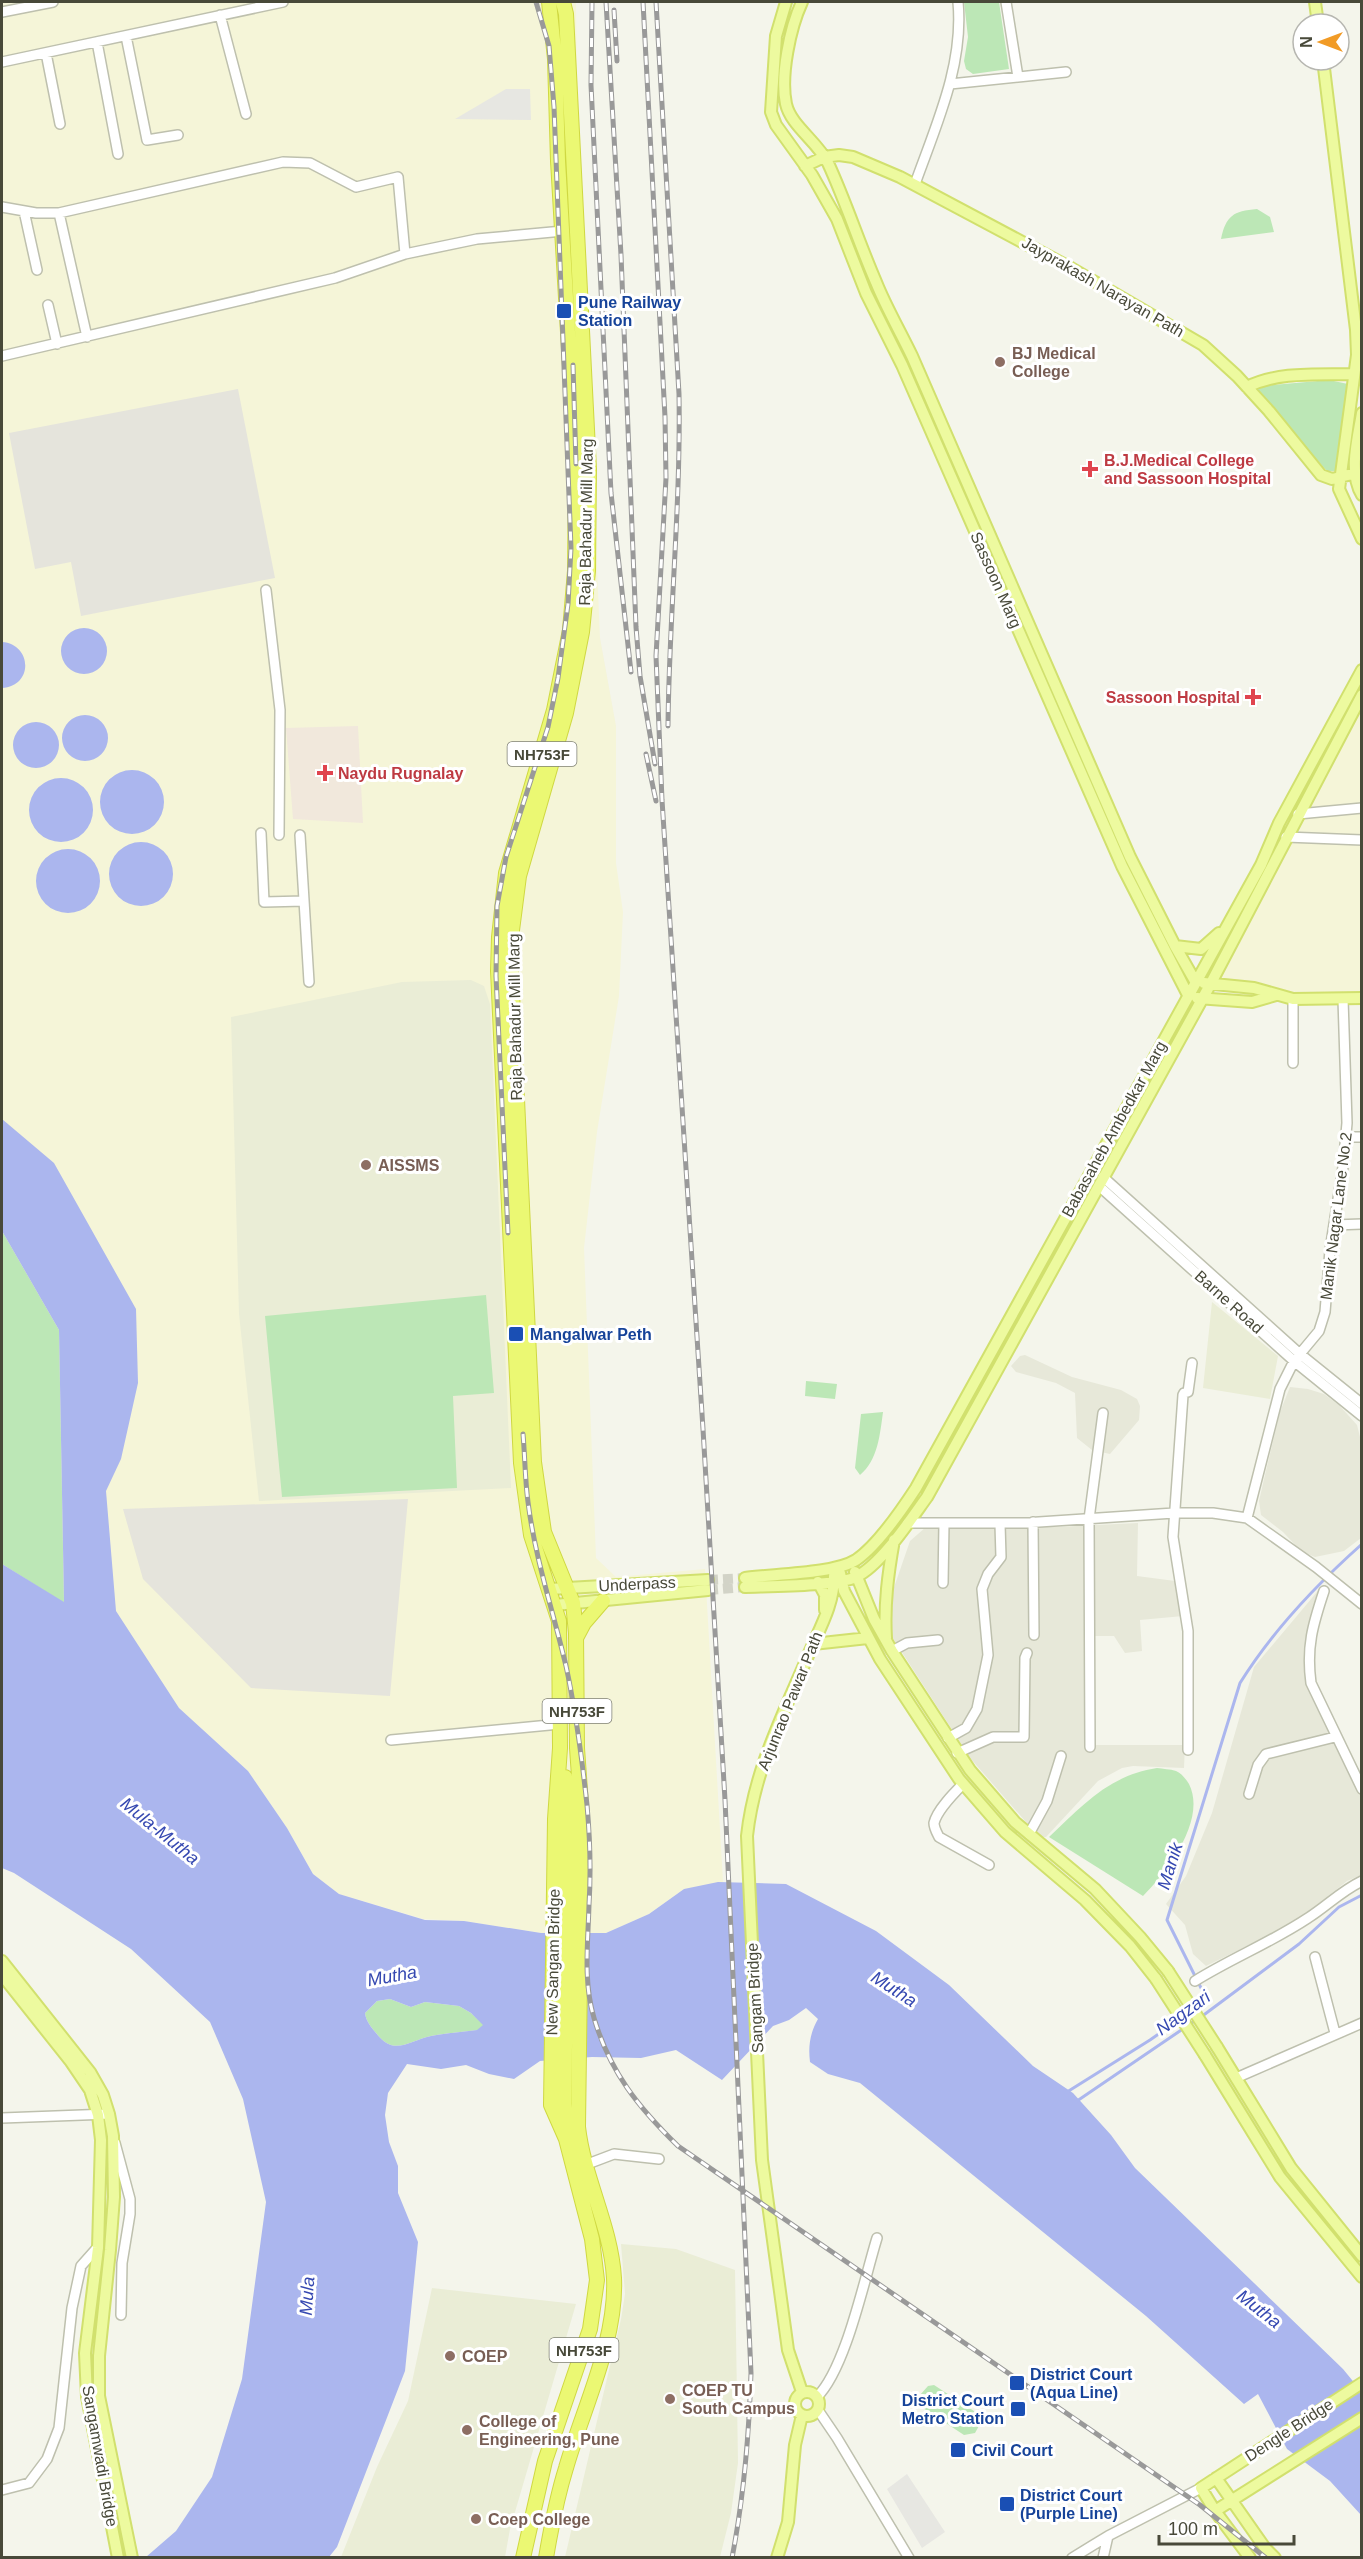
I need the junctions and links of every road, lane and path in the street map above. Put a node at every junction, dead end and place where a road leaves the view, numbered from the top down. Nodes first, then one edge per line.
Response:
1 (53, 2) edge
2 (283, 2) edge
3 (549, 2) edge
4 (563, 2) edge
5 (786, 2) edge
6 (802, 2) edge
7 (958, 2) edge
8 (1006, 2) edge
9 (2, 12) edge
10 (220, 15) junction
11 (126, 36) junction
12 (98, 42) junction
13 (46, 52) junction
14 (2, 62) edge
15 (1066, 72) dead end
16 (1325, 72) edge
17 (1018, 77) junction
18 (950, 84) junction
19 (246, 114) dead end
20 (60, 124) dead end
21 (178, 135) dead end
22 (118, 154) dead end
23 (824, 157) junction
24 (804, 166) junction
25 (915, 184) junction
26 (2, 207) edge
27 (24, 211) junction
28 (59, 213) junction
29 (563, 231) junction
30 (405, 254) junction
31 (37, 270) dead end
32 (1357, 295) edge
33 (48, 305) dead end
34 (87, 337) junction
35 (57, 344) junction
36 (2, 356) edge
37 (1354, 374) junction
38 (1247, 387) junction
39 (1362, 413) edge
40 (1356, 473) junction
41 (1339, 478) junction
42 (1362, 495) edge
43 (1362, 539) edge
44 (266, 590) dead end
45 (1362, 670) edge
46 (1362, 695) edge
47 (1362, 808) edge
48 (1298, 814) junction
49 (261, 833) dead end
50 (279, 835) dead end
51 (300, 835) dead end
52 (1286, 837) junction
53 (1362, 840) edge
54 (304, 901) junction
55 (1227, 926) junction
56 (1175, 946) junction
57 (1195, 981) junction
58 (309, 982) dead end
59 (1210, 985) junction
60 (1188, 994) junction
61 (1276, 995) junction
62 (1362, 998) edge
63 (1201, 999) junction
64 (1293, 999) junction
65 (1343, 999) junction
66 (1293, 1063) dead end
67 (1346, 1137) junction
68 (1362, 1137) edge
69 (1101, 1181) junction
70 (515, 1215) junction
71 (1362, 1224) edge
72 (1334, 1225) junction
73 (1297, 1358) junction
74 (1192, 1363) dead end
75 (1362, 1404) edge
76 (1103, 1413) dead end
77 (1362, 1416) edge
78 (1174, 1513) junction
79 (1247, 1518) junction
80 (1089, 1519) junction
81 (1033, 1522) junction
82 (908, 1523) junction
83 (944, 1524) junction
84 (1000, 1524) junction
85 (894, 1540) junction
86 (855, 1561) junction
87 (832, 1568) junction
88 (856, 1577) junction
89 (818, 1582) junction
90 (944, 1583) dead end
91 (839, 1584) junction
92 (567, 1588) junction
93 (550, 1589) junction
94 (1324, 1591) dead end
95 (1360, 1600) edge
96 (603, 1601) junction
97 (573, 1603) junction
98 (555, 1605) junction
99 (823, 1621) junction
100 (1034, 1635) dead end
101 (868, 1638) junction
102 (576, 1639) junction
103 (938, 1640) dead end
104 (813, 1644) junction
105 (889, 1646) junction
106 (1027, 1653) dead end
107 (560, 1724) junction
108 (1335, 1737) junction
109 (948, 1738) junction
110 (391, 1740) dead end
111 (1090, 1747) dead end
112 (1188, 1750) dead end
113 (957, 1753) junction
114 (1061, 1756) dead end
115 (963, 1784) junction
116 (573, 1789) junction
117 (1362, 1789) edge
118 (1249, 1794) dead end
119 (569, 1819) junction
120 (1029, 1834) junction
121 (747, 1836) joint
122 (989, 1865) dead end
123 (1362, 1881) edge
124 (1119, 1914) junction
125 (1110, 1925) junction
126 (1315, 1957) dead end
127 (2, 1961) edge
128 (2, 1975) edge
129 (1199, 1979) dead end
130 (1362, 2023) edge
131 (1335, 2033) junction
132 (1227, 2064) junction
133 (1214, 2070) junction
134 (1236, 2078) junction
135 (564, 2104) junction
136 (110, 2114) junction
137 (98, 2115) junction
138 (2, 2118) edge
139 (113, 2136) junction
140 (659, 2159) dead end
141 (585, 2165) junction
142 (877, 2238) dead end
143 (98, 2248) junction
144 (1362, 2256) edge
145 (1362, 2277) edge
146 (121, 2315) dead end
147 (1362, 2383) edge
148 (801, 2392) junction
149 (817, 2397) junction
150 (818, 2410) junction
151 (802, 2415) junction
152 (1362, 2418) edge
153 (1216, 2478) junction
154 (1201, 2488) junction
155 (2, 2490) edge
156 (1231, 2501) junction
157 (1215, 2511) junction
158 (1108, 2536) junction
159 (118, 2558) edge
160 (132, 2558) edge
161 (523, 2558) edge
162 (546, 2558) edge
163 (777, 2558) edge
164 (909, 2558) edge
165 (1072, 2558) edge
166 (1103, 2558) edge
167 (1250, 2558) edge
168 (1275, 2558) edge

1 - 9 street
2 - 10 street
3 - 29 highway, Raja Bahadur Mill Marg / NH753F
4 - 70 highway, Raja Bahadur Mill Marg / NH753F
5 - 24 main road, Sassoon Marg
6 - 23 main road, Sassoon Marg
7 - 18 street
8 - 17 street
10 - 11 street
10 - 19 street
11 - 12 street
11 - 21 street
12 - 13 street
12 - 22 street
13 - 14 street
13 - 20 street
15 - 17 street
16 - 32 main road
17 - 18 street
18 - 25 street
23 - 24 main road
23 - 25 main road, Jayprakash Narayan Path
23 - 56 main road, Sassoon Marg
24 - 60 main road, Sassoon Marg
25 - 38 main road, Jayprakash Narayan Path
26 - 27 street
27 - 28 street
27 - 31 street
28 - 30 street
28 - 34 street
29 - 30 street
29 - 70 highway, Raja Bahadur Mill Marg / NH753F
30 - 34 street
32 - 37 main road
33 - 35 street
34 - 35 street
35 - 36 street
37 - 38 main road
37 - 41 main road
38 - 41 main road, Jayprakash Narayan Path
39 - 40 main road
40 - 41 main road
40 - 42 main road
41 - 43 main road
44 - 50 street
45 - 55 main road, Babasaheb Ambedkar Marg
46 - 48 main road, Babasaheb Ambedkar Marg
47 - 48 street
48 - 52 main road, Babasaheb Ambedkar Marg
49 - 54 street
51 - 54 street
52 - 53 street
52 - 59 main road, Babasaheb Ambedkar Marg
54 - 58 street
55 - 56 main road
55 - 57 main road, Babasaheb Ambedkar Marg
56 - 57 main road, Sassoon Marg
57 - 59 main road
57 - 60 main road, Babasaheb Ambedkar Marg
59 - 61 main road
59 - 63 main road, Babasaheb Ambedkar Marg
60 - 63 main road
60 - 86 main road, Babasaheb Ambedkar Marg
61 - 63 main road
61 - 64 main road
62 - 65 main road
63 - 69 main road, Babasaheb Ambedkar Marg
64 - 65 main road
64 - 66 street
65 - 67 street, Manik Nagar Lane No.2
67 - 68 street
67 - 72 street, Manik Nagar Lane No.2
69 - 73 street, Barne Road
69 - 82 main road, Babasaheb Ambedkar Marg
70 - 92 highway, Raja Bahadur Mill Marg / NH753F
70 - 93 highway, Raja Bahadur Mill Marg / NH753F
71 - 72 street
72 - 73 street, Manik Nagar Lane No.2
73 - 75 street, Barne Road
73 - 77 street, Barne Road
73 - 79 street, Manik Nagar Lane No.2
74 - 78 street
76 - 80 street
78 - 79 street
78 - 80 street
78 - 112 street
79 - 95 street
80 - 81 street
80 - 111 street
81 - 84 street
81 - 100 street
82 - 83 street
82 - 85 main road, Babasaheb Ambedkar Marg
83 - 84 street
83 - 90 street
84 - 109 street
85 - 88 main road, Babasaheb Ambedkar Marg
85 - 105 main road
86 - 87 main road, Babasaheb Ambedkar Marg
86 - 88 main road
87 - 89 main road
87 - 91 main road
88 - 91 main road
88 - 105 main road
89 - 91 main road
89 - 99 main road
91 - 99 main road, Arjunrao Pawar Path
91 - 101 main road
92 - 93 main road, Underpass
92 - 96 main road, Underpass
92 - 97 highway, Raja Bahadur Mill Marg / NH753F
93 - 98 highway, Raja Bahadur Mill Marg / NH753F
94 - 108 street
96 - 97 main road, Underpass
96 - 102 highway
97 - 98 main road, Underpass
97 - 102 highway, Raja Bahadur Mill Marg / NH753F
98 - 107 highway, Raja Bahadur Mill Marg / NH753F
99 - 104 main road, Arjunrao Pawar Path
101 - 104 main road
101 - 115 main road
102 - 116 highway, Raja Bahadur Mill Marg / NH753F
103 - 105 street
104 - 121 main road, Arjunrao Pawar Path
105 - 109 main road
106 - 113 street
107 - 110 street
107 - 116 highway, Raja Bahadur Mill Marg / NH753F
107 - 119 highway, Raja Bahadur Mill Marg / NH753F
108 - 117 street
108 - 118 street
109 - 113 main road
113 - 120 main road
114 - 120 street
115 - 122 street
115 - 125 main road
116 - 119 highway, Raja Bahadur Mill Marg / NH753F
119 - 135 highway, New Sangam Bridge / NH753F
119 - 135 highway, New Sangam Bridge / NH753F
120 - 124 main road
121 - 148 main road, Sangam Bridge
123 - 129 street
124 - 125 main road
124 - 132 main road, bridge
125 - 133 main road, bridge
126 - 131 street
127 - 136 main road, Sangamwadi Bridge
128 - 137 main road, Sangamwadi Bridge
130 - 131 street
131 - 134 street
132 - 133 main road
132 - 134 main road
133 - 145 main road
134 - 144 main road
135 - 141 highway, NH753F
135 - 161 highway, NH753F
136 - 137 street
136 - 139 main road, Sangamwadi Bridge
137 - 138 street
137 - 143 main road, Sangamwadi Bridge
139 - 146 street
139 - 160 main road, Sangamwadi Bridge
140 - 141 street
141 - 162 highway, NH753F
142 - 149 street
143 - 155 street
143 - 159 main road, Sangamwadi Bridge
147 - 153 main road, Dengle Bridge
148 - 149 main road
148 - 151 main road
149 - 150 main road
150 - 151 main road
150 - 164 street
151 - 163 main road
152 - 156 main road
153 - 154 main road, Dengle Bridge
153 - 156 main road
154 - 157 main road
154 - 158 street
156 - 157 main road
156 - 168 main road
157 - 167 main road
158 - 165 street
158 - 166 street

